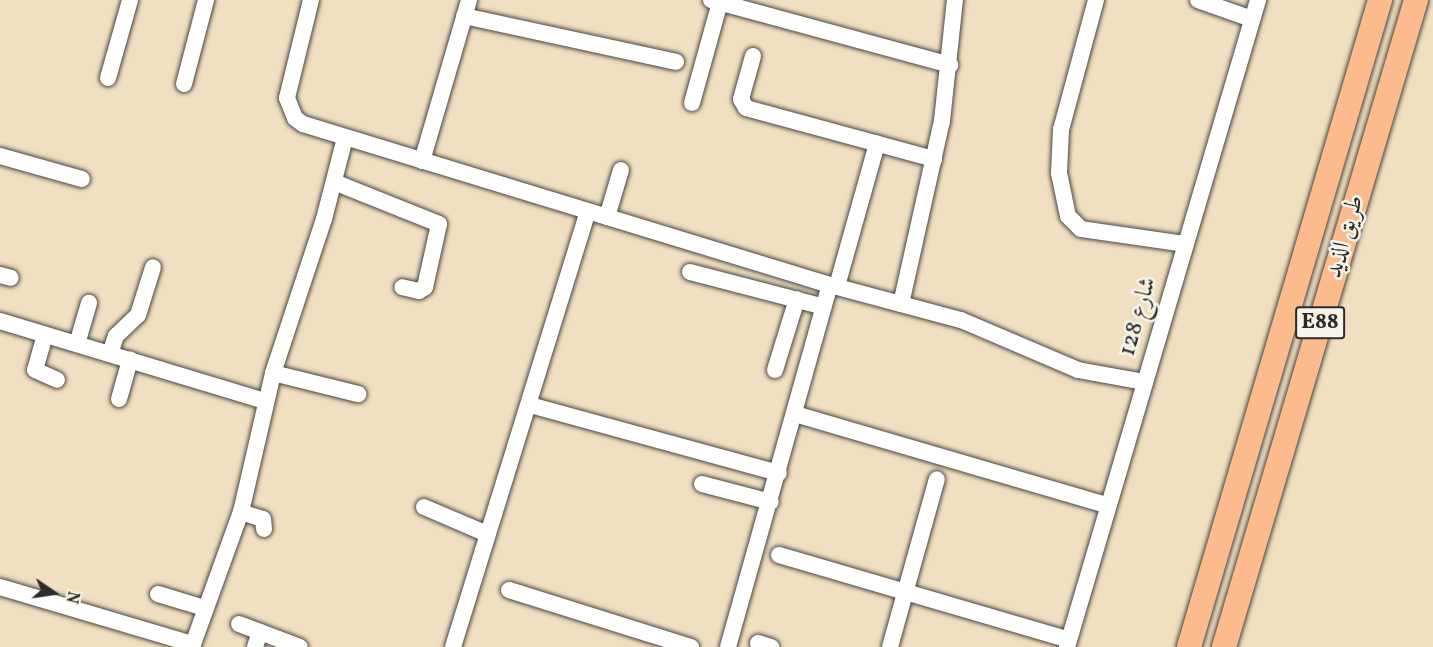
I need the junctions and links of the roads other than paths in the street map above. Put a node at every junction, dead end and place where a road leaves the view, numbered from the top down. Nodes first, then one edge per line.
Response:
1 (130, 0) edge
2 (206, 0) edge
3 (311, 0) edge
4 (955, 0) edge
5 (1096, 0) edge
6 (1198, 0) edge
7 (1258, 0) edge
8 (1380, 0) edge
9 (1416, 0) edge
10 (715, 1) edge
11 (466, 8) edge
12 (1252, 19) junction
13 (753, 56) dead end
14 (676, 62) dead end
15 (950, 65) junction
16 (108, 78) dead end
17 (184, 84) dead end
18 (692, 104) dead end
19 (345, 138) junction
20 (877, 144) junction
21 (0, 156) edge
22 (934, 159) junction
23 (422, 161) junction
24 (621, 170) dead end
25 (82, 179) dead end
26 (334, 182) junction
27 (588, 212) junction
28 (608, 217) junction
29 (1185, 244) junction
30 (153, 267) dead end
31 (690, 272) dead end
32 (833, 286) junction
33 (402, 287) dead end
34 (796, 299) junction
35 (89, 303) dead end
36 (901, 304) junction
37 (824, 307) junction
38 (0, 321) edge
39 (45, 335) junction
40 (77, 344) junction
41 (110, 354) junction
42 (130, 360) junction
43 (775, 370) dead end
44 (273, 373) junction
45 (57, 380) dead end
46 (1145, 382) junction
47 (358, 394) dead end
48 (119, 399) dead end
49 (265, 401) junction
50 (530, 405) junction
51 (795, 414) junction
52 (779, 473) junction
53 (937, 479) dead end
54 (702, 484) dead end
55 (771, 502) junction
56 (1107, 505) junction
57 (424, 507) dead end
58 (241, 512) junction
59 (264, 529) dead end
60 (487, 534) junction
61 (779, 555) dead end
62 (0, 587) edge
63 (509, 590) dead end
64 (158, 594) dead end
65 (906, 594) junction
66 (204, 608) junction
67 (239, 624) dead end
68 (257, 640) edge
69 (1068, 643) edge
70 (192, 646) edge
71 (300, 647) edge
72 (453, 647) edge
73 (691, 647) edge
74 (728, 647) edge
75 (890, 647) edge
76 (1189, 647) edge
77 (1224, 647) edge

1 - 16 street
2 - 17 street
3 - 19 street
4 - 15 street
5 - 29 street
6 - 12 street
7 - 12 street, شارع 128
8 - 76 highway, طريق الذيد / E88
9 - 77 highway, طريق الذيد / E88
10 - 15 street
10 - 18 street
11 - 14 street
11 - 23 street
12 - 29 street, شارع 128
13 - 20 street
15 - 22 street
19 - 23 street
19 - 26 street
20 - 22 street
20 - 32 street
21 - 25 street
22 - 36 street
23 - 27 street
24 - 28 street
26 - 33 street
26 - 44 street
27 - 28 street
27 - 50 street
28 - 32 street
29 - 46 street, شارع 128
30 - 41 street
31 - 34 street
32 - 36 street
32 - 37 street
34 - 37 street
34 - 43 street
35 - 40 street
36 - 46 street
37 - 51 street
38 - 39 street
39 - 40 street
39 - 45 street
40 - 41 street
41 - 42 street
42 - 48 street
42 - 49 street
44 - 47 street
44 - 49 street
46 - 56 street, شارع 128
49 - 58 street
50 - 52 street
50 - 60 street
51 - 52 street
51 - 56 street
52 - 55 street
53 - 65 street
54 - 55 street
55 - 74 street
56 - 69 street, شارع 128
57 - 60 street
58 - 59 street
58 - 66 street
60 - 72 street
61 - 65 street
62 - 70 street
63 - 73 street
64 - 66 street
65 - 69 street
65 - 75 street
66 - 70 street
67 - 68 street
68 - 71 street

